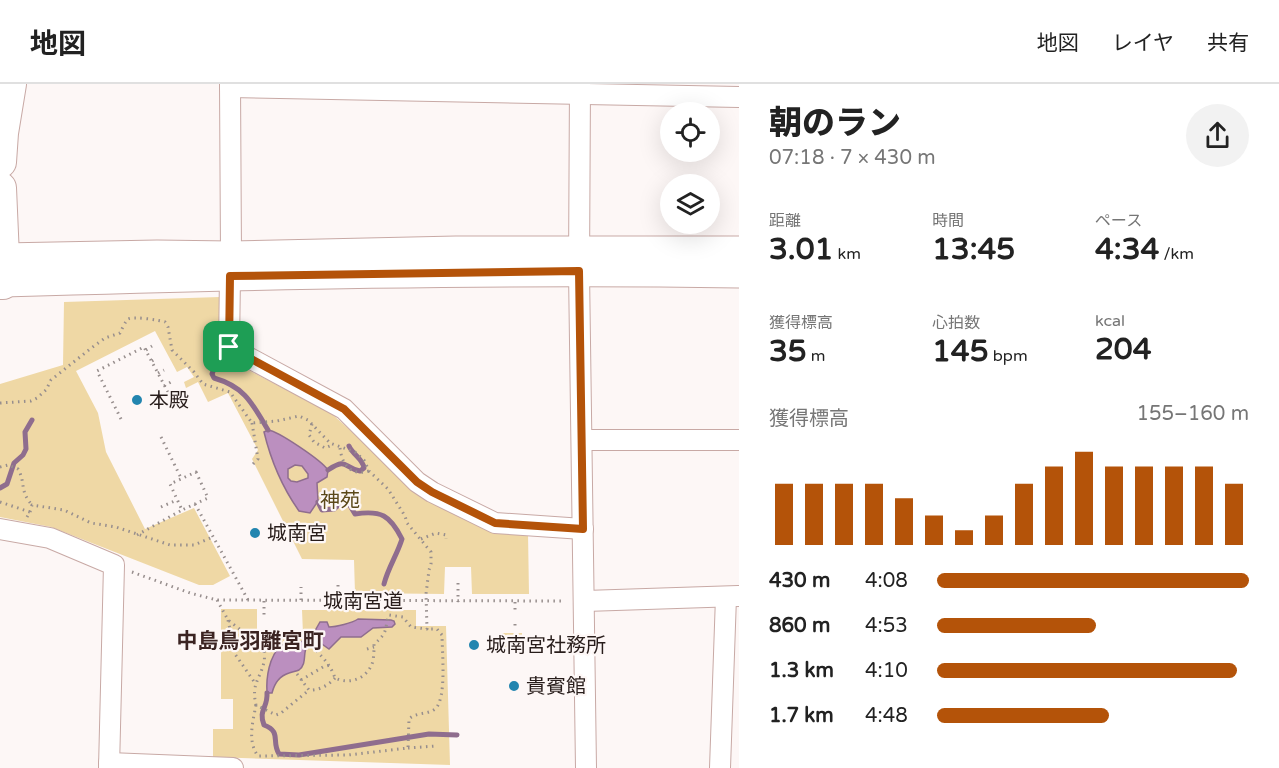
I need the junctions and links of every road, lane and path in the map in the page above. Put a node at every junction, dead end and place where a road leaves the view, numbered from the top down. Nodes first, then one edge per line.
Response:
1 (10, 84) edge
2 (230, 85) edge
3 (580, 88) edge
4 (739, 97) edge
5 (0, 162) edge
6 (0, 188) edge
7 (739, 250) edge
8 (579, 260) junction
9 (231, 266) junction
10 (2, 270) edge
11 (739, 274) edge
12 (152, 346) dead end
13 (146, 350) junction
14 (157, 358) dead end
15 (152, 361) junction
16 (164, 370) dead end
17 (158, 373) junction
18 (99, 375) junction
19 (94, 377) dead end
20 (171, 382) dead end
21 (105, 386) junction
22 (164, 386) junction
23 (99, 389) dead end
24 (169, 394) dead end
25 (111, 398) junction
26 (105, 400) dead end
27 (0, 403) edge
28 (122, 419) dead end
29 (252, 423) junction
30 (312, 424) junction
31 (161, 437) dead end
32 (582, 440) junction
33 (739, 440) edge
34 (333, 445) junction
35 (340, 448) junction
36 (252, 465) dead end
37 (0, 467) edge
38 (369, 471) junction
39 (182, 479) junction
40 (177, 500) junction
41 (0, 502) edge
42 (195, 504) junction
43 (32, 505) junction
44 (161, 507) dead end
45 (182, 510) junction
46 (30, 512) junction
47 (26, 522) dead end
48 (0, 529) edge
49 (583, 529) junction
50 (136, 535) junction
51 (213, 537) junction
52 (421, 539) junction
53 (446, 539) dead end
54 (114, 565) junction
55 (458, 583) dead end
56 (338, 585) dead end
57 (301, 587) dead end
58 (732, 596) edge
59 (217, 600) junction
60 (248, 601) junction
61 (264, 601) junction
62 (301, 601) junction
63 (338, 601) junction
64 (585, 601) junction
65 (427, 602) junction
66 (458, 602) junction
67 (515, 602) junction
68 (515, 614) dead end
69 (264, 619) dead end
70 (228, 620) junction
71 (427, 629) junction
72 (307, 638) dead end
73 (374, 647) junction
74 (367, 649) dead end
75 (330, 665) junction
76 (297, 674) dead end
77 (335, 678) junction
78 (301, 680) junction
79 (255, 683) junction
80 (309, 690) junction
81 (256, 705) junction
82 (436, 746) dead end
83 (408, 748) junction
84 (109, 766) edge
85 (233, 768) edge
86 (586, 768) edge
87 (720, 768) edge

1 - 5 main road
2 - 3 street
2 - 9 street
3 - 4 street
3 - 8 street
6 - 10 main road
7 - 8 street
8 - 9 street
8 - 11 street
8 - 32 street
9 - 10 street
9 - 49 street
12 - 13 path
13 - 15 path
13 - 18 path
14 - 15 path
15 - 17 path
16 - 17 path
17 - 22 path
18 - 19 path
18 - 21 path
20 - 22 path
21 - 23 path
21 - 25 path
22 - 24 path
25 - 26 path
25 - 28 path
27 - 29 path
29 - 30 path
29 - 36 path
30 - 34 path
30 - 34 path
31 - 39 path
32 - 33 street
32 - 49 street
34 - 35 path
35 - 38 path
35 - 38 path
37 - 43 path
38 - 52 path
39 - 40 path
39 - 42 path
40 - 44 path
40 - 45 path
41 - 46 path
42 - 45 path
42 - 51 path
43 - 46 path
43 - 50 path
45 - 50 path
46 - 47 path
48 - 54 street
49 - 64 street
50 - 51 path
51 - 60 path
52 - 53 path
52 - 65 path
54 - 59 path, 城南宮道
54 - 84 street
55 - 66 path
56 - 63 path
57 - 62 path
58 - 64 street
58 - 87 street
59 - 60 path, 城南宮道
59 - 70 path
60 - 61 path, 城南宮道
61 - 62 path, 城南宮道
61 - 69 path
62 - 63 path, 城南宮道
63 - 65 path, 城南宮道
64 - 67 path, 城南宮道
64 - 86 street
65 - 66 path, 城南宮道
65 - 71 path
66 - 67 path, 城南宮道
67 - 68 path
70 - 79 path
70 - 79 path
71 - 73 path
71 - 83 path
72 - 75 path
73 - 74 path
73 - 77 path
75 - 77 path
75 - 78 path
76 - 78 path
77 - 80 path
78 - 80 path
79 - 81 path
80 - 81 path
81 - 83 path
82 - 83 path
84 - 85 street

